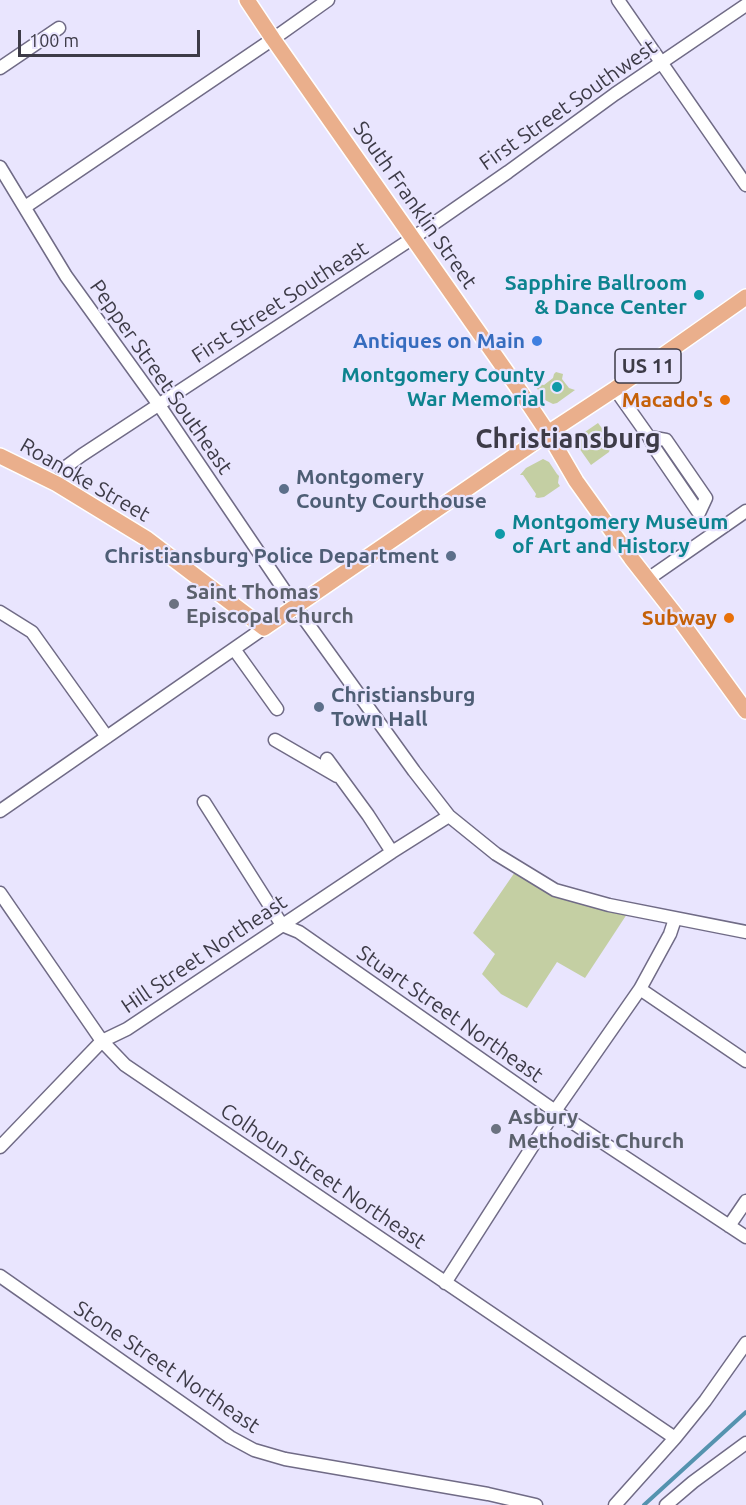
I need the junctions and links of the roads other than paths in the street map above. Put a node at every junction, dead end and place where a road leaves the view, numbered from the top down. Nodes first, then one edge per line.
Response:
1 (247, 0) edge
2 (328, 0) edge
3 (618, 0) edge
4 (746, 5) edge
5 (59, 28) dead end
6 (273, 39) junction
7 (661, 62) junction
8 (0, 68) edge
9 (0, 167) edge
10 (746, 185) edge
11 (25, 207) junction
12 (413, 238) junction
13 (746, 297) edge
14 (615, 389) junction
15 (159, 405) junction
16 (548, 433) junction
17 (0, 456) edge
18 (57, 484) junction
19 (746, 511) edge
20 (699, 513) dead end
21 (648, 579) junction
22 (295, 606) junction
23 (0, 612) edge
24 (264, 628) junction
25 (234, 649) junction
26 (277, 709) dead end
27 (746, 711) edge
28 (107, 737) junction
29 (275, 740) dead end
30 (327, 759) dead end
31 (343, 779) junction
32 (204, 802) dead end
33 (0, 811) edge
34 (449, 816) junction
35 (392, 852) junction
36 (0, 893) edge
37 (675, 919) junction
38 (282, 925) junction
39 (746, 932) edge
40 (640, 989) junction
41 (102, 1041) junction
42 (746, 1061) edge
43 (555, 1111) junction
44 (0, 1147) edge
45 (746, 1201) edge
46 (729, 1226) junction
47 (746, 1237) edge
48 (0, 1276) edge
49 (444, 1282) junction
50 (746, 1343) edge
51 (675, 1438) junction
52 (746, 1443) edge
53 (536, 1505) edge
54 (615, 1505) edge
55 (666, 1505) edge

1 - 6 main road, South Franklin Street
2 - 6 street
3 - 7 street
4 - 7 street, First Street Southwest
5 - 8 street
6 - 11 street
6 - 12 main road, South Franklin Street
7 - 10 street
7 - 12 street, First Street Southwest
9 - 11 street, Pepper Street Southeast
11 - 15 street, Pepper Street Southeast
12 - 15 street, First Street Southeast
12 - 16 main road, South Franklin Street
13 - 14 main road, US 11
14 - 16 main road, US 11
14 - 20 street
15 - 18 street, First Street Southeast
15 - 22 street, Pepper Street Southeast
16 - 21 main road, South Franklin Street
16 - 22 main road, US 11
17 - 18 main road, Roanoke Street
18 - 24 main road, Roanoke Street
19 - 21 street
21 - 27 main road, South Franklin Street
22 - 24 main road, US 11
22 - 34 street, Pepper Street Southeast
23 - 28 street
24 - 25 street
25 - 26 street
25 - 28 street
28 - 33 street
29 - 31 street
30 - 31 street
31 - 35 street
32 - 38 street
34 - 35 street, Hill Street Northeast
34 - 37 street, Pepper Street Southeast
35 - 38 street, Hill Street Northeast
36 - 41 street, Colhoun Street Northeast
37 - 39 street, Pepper Street Southeast
37 - 40 street
38 - 41 street, Hill Street Northeast
38 - 43 street, Stuart Street Northeast
40 - 42 street
40 - 43 street
41 - 44 street, Hill Street Northeast
41 - 49 street, Colhoun Street Northeast
43 - 46 street, Stuart Street Northeast
43 - 49 street
45 - 46 street
46 - 47 street, Stuart Street Northeast
48 - 53 street, Stone Street Northeast
49 - 51 street, Colhoun Street Northeast
50 - 51 street
51 - 54 street
52 - 55 street

